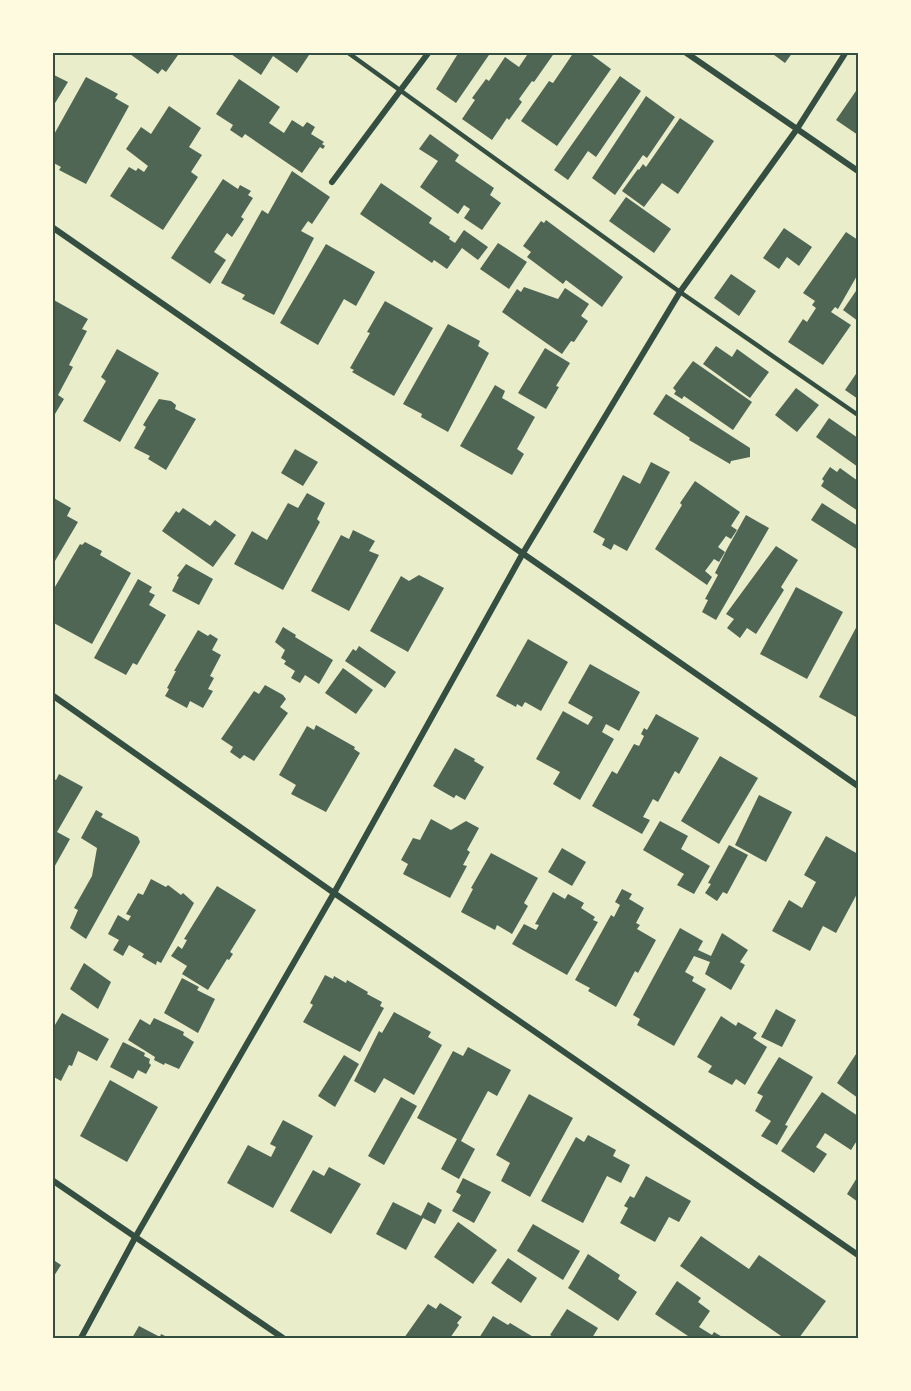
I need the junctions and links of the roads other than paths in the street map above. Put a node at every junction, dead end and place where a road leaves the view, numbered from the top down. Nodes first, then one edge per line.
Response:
1 (347, 52) edge
2 (429, 52) edge
3 (685, 52) edge
4 (846, 52) edge
5 (401, 91) junction
6 (797, 129) junction
7 (858, 171) edge
8 (332, 182) dead end
9 (52, 227) edge
10 (680, 292) junction
11 (858, 415) edge
12 (523, 553) junction
13 (52, 695) edge
14 (858, 786) edge
15 (334, 893) junction
16 (52, 1180) edge
17 (136, 1236) junction
18 (858, 1255) edge
19 (81, 1338) edge
20 (283, 1338) edge

1 - 5 lane
2 - 5 street
3 - 6 street
4 - 6 street
5 - 8 street
5 - 10 lane
6 - 7 street
6 - 10 street
9 - 12 street
10 - 11 lane
10 - 12 street
12 - 14 street
12 - 15 street
13 - 15 street
15 - 17 street
15 - 18 street
16 - 17 street
17 - 19 street
17 - 20 street

